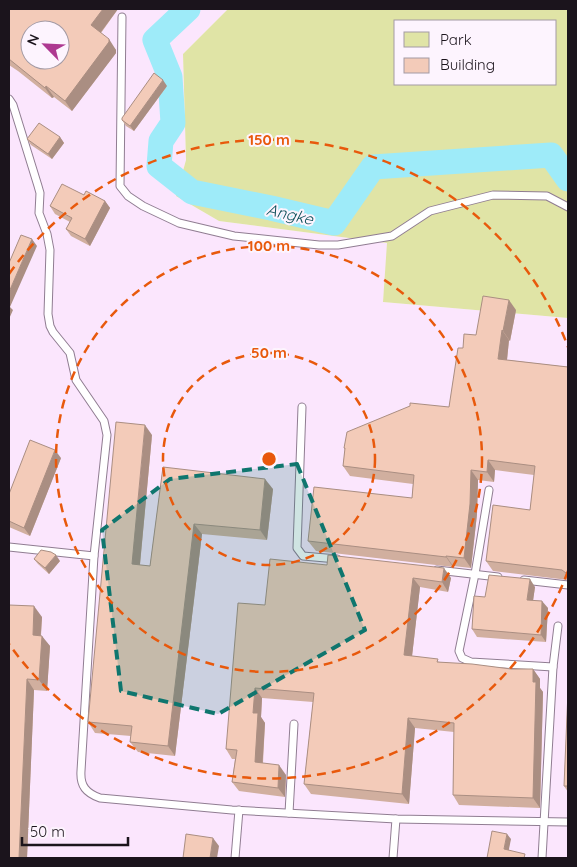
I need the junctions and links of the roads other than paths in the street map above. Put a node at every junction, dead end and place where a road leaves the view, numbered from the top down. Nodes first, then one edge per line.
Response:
1 (122, 17) dead end
2 (9, 100) edge
3 (568, 207) edge
4 (302, 407) dead end
5 (489, 490) dead end
6 (9, 547) edge
7 (94, 556) junction
8 (346, 560) edge
9 (429, 569) edge
10 (475, 574) junction
11 (503, 578) edge
12 (512, 578) edge
13 (568, 585) edge
14 (558, 626) dead end
15 (553, 667) junction
16 (294, 724) dead end
17 (239, 810) junction
18 (289, 813) junction
19 (396, 819) junction
20 (545, 821) junction
21 (568, 822) edge
22 (235, 858) edge
23 (393, 858) edge
24 (542, 858) edge

1 - 3 lane
2 - 7 lane
4 - 8 lane
5 - 10 lane
6 - 7 lane
7 - 17 lane
9 - 10 lane
10 - 11 lane
10 - 15 lane
12 - 13 lane
14 - 15 lane
15 - 20 lane
16 - 18 lane
17 - 18 lane
17 - 22 lane
18 - 19 lane
19 - 20 lane
19 - 23 lane
20 - 21 lane
20 - 24 lane

